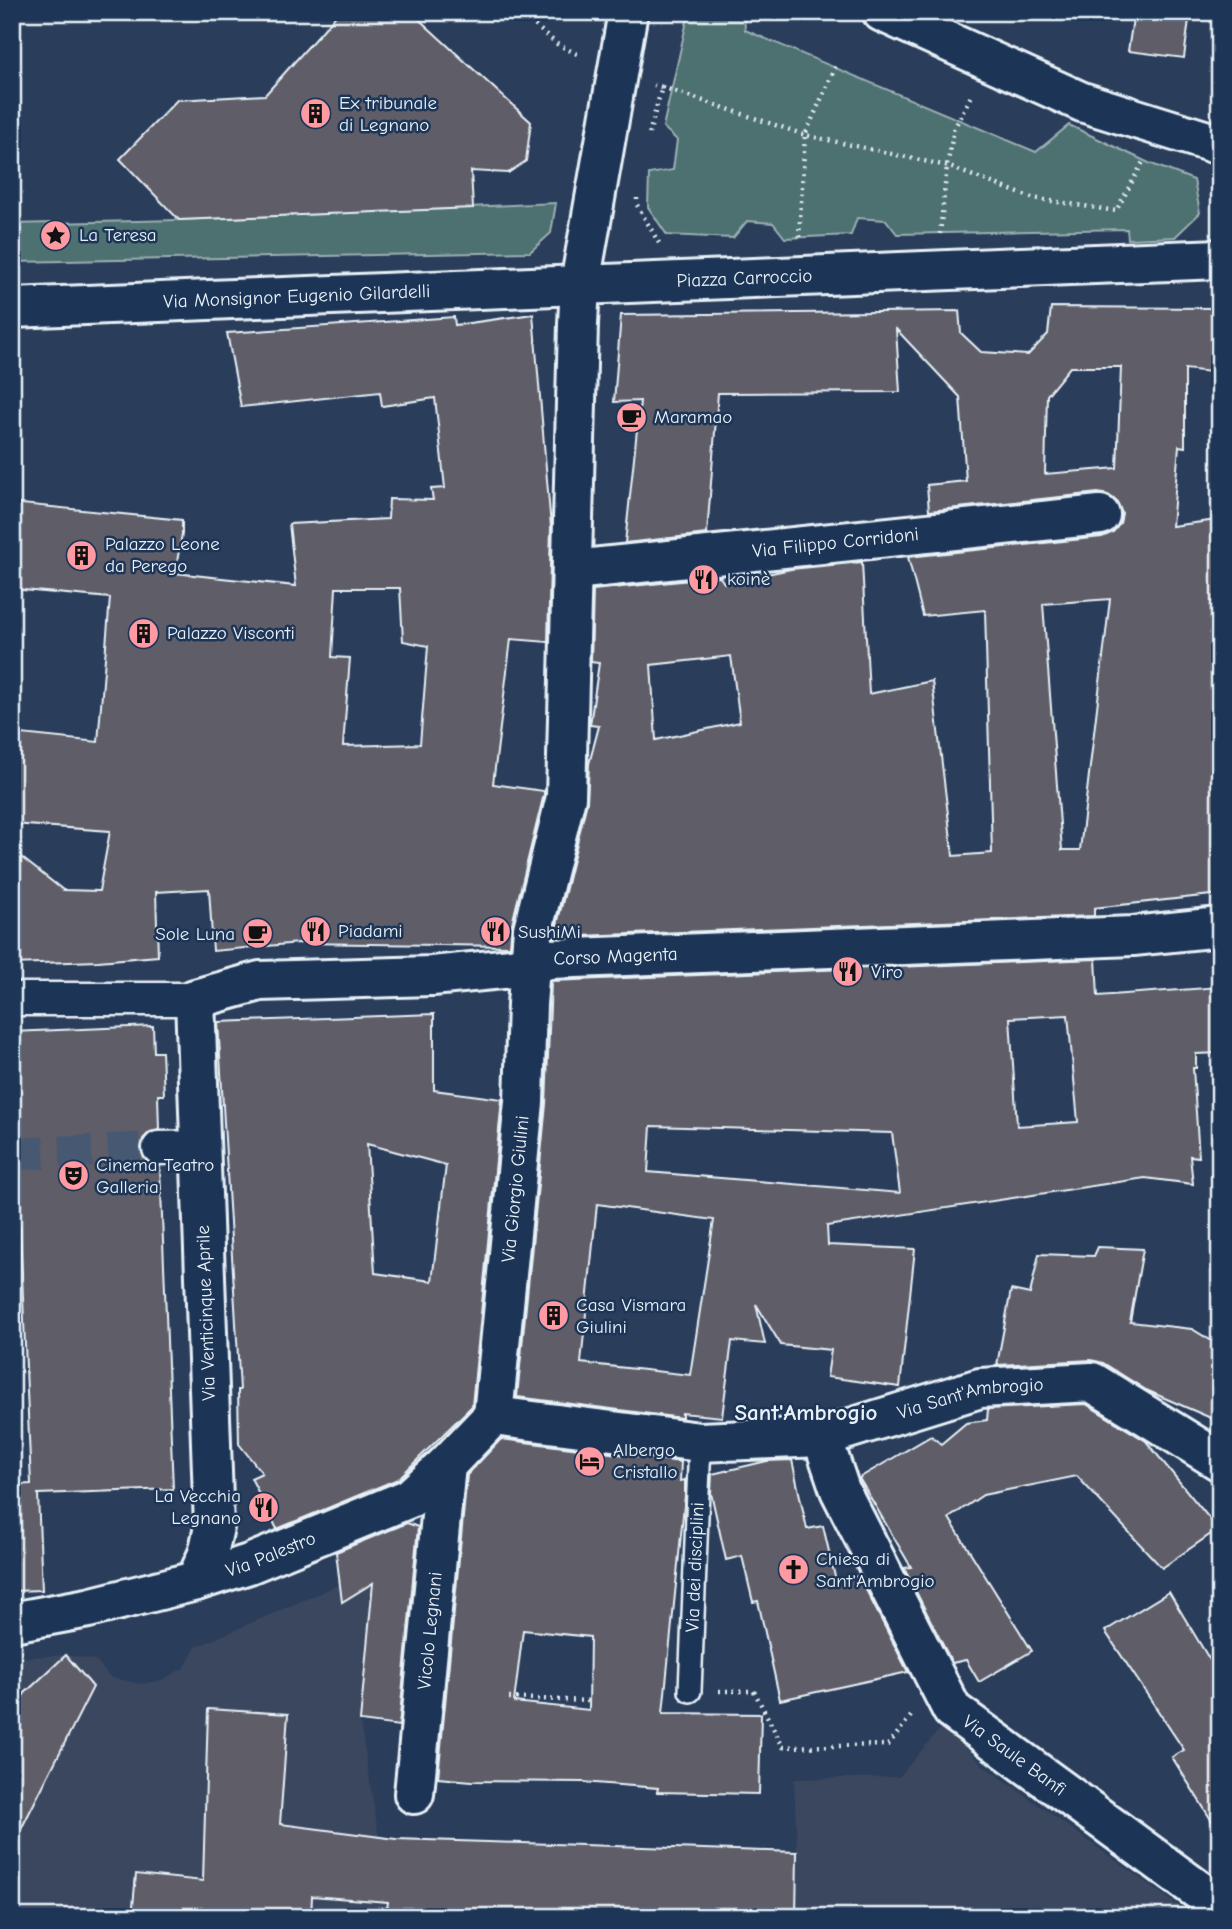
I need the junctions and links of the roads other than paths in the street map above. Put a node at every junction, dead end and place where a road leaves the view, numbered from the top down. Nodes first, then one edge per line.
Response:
1 (628, 12) edge
2 (882, 12) edge
3 (1216, 148) edge
4 (1220, 232) edge
5 (1202, 259) edge
6 (580, 284) junction
7 (12, 308) edge
8 (1100, 515) dead end
9 (573, 570) junction
10 (1220, 927) edge
11 (531, 964) junction
12 (12, 999) edge
13 (195, 999) junction
14 (200, 1147) junction
15 (159, 1148) tunnel mouth
16 (493, 1416) junction
17 (822, 1437) junction
18 (700, 1442) junction
19 (1220, 1461) edge
20 (446, 1465) junction
21 (197, 1581) junction
22 (12, 1622) edge
23 (690, 1691) road end
24 (414, 1794) dead end
25 (1215, 1896) edge

1 - 6 street
2 - 3 street
4 - 5 street, Piazza Carroccio
5 - 6 street, Piazza Carroccio
6 - 7 street, Via Monsignor Eugenio Gilardelli
6 - 9 street
8 - 9 street, Via Filippo Corridoni
9 - 11 street
10 - 11 street, Corso Magenta
11 - 13 street, Corso Magenta
11 - 16 street, Via Giorgio Giulini
12 - 13 street, Corso Magenta
13 - 14 street, Via Venticinque Aprile
14 - 15 street
14 - 21 street, Via Venticinque Aprile
16 - 18 street, Via Sant'Ambrogio
16 - 20 street, Via Palestro
17 - 18 street, Via Sant'Ambrogio
17 - 19 street, Via Sant'Ambrogio
17 - 25 street, Via Saule Banfi
18 - 23 lane, Via dei disciplini
20 - 21 street, Via Palestro
20 - 24 street, Vicolo Legnani
21 - 22 street, Via Palestro

